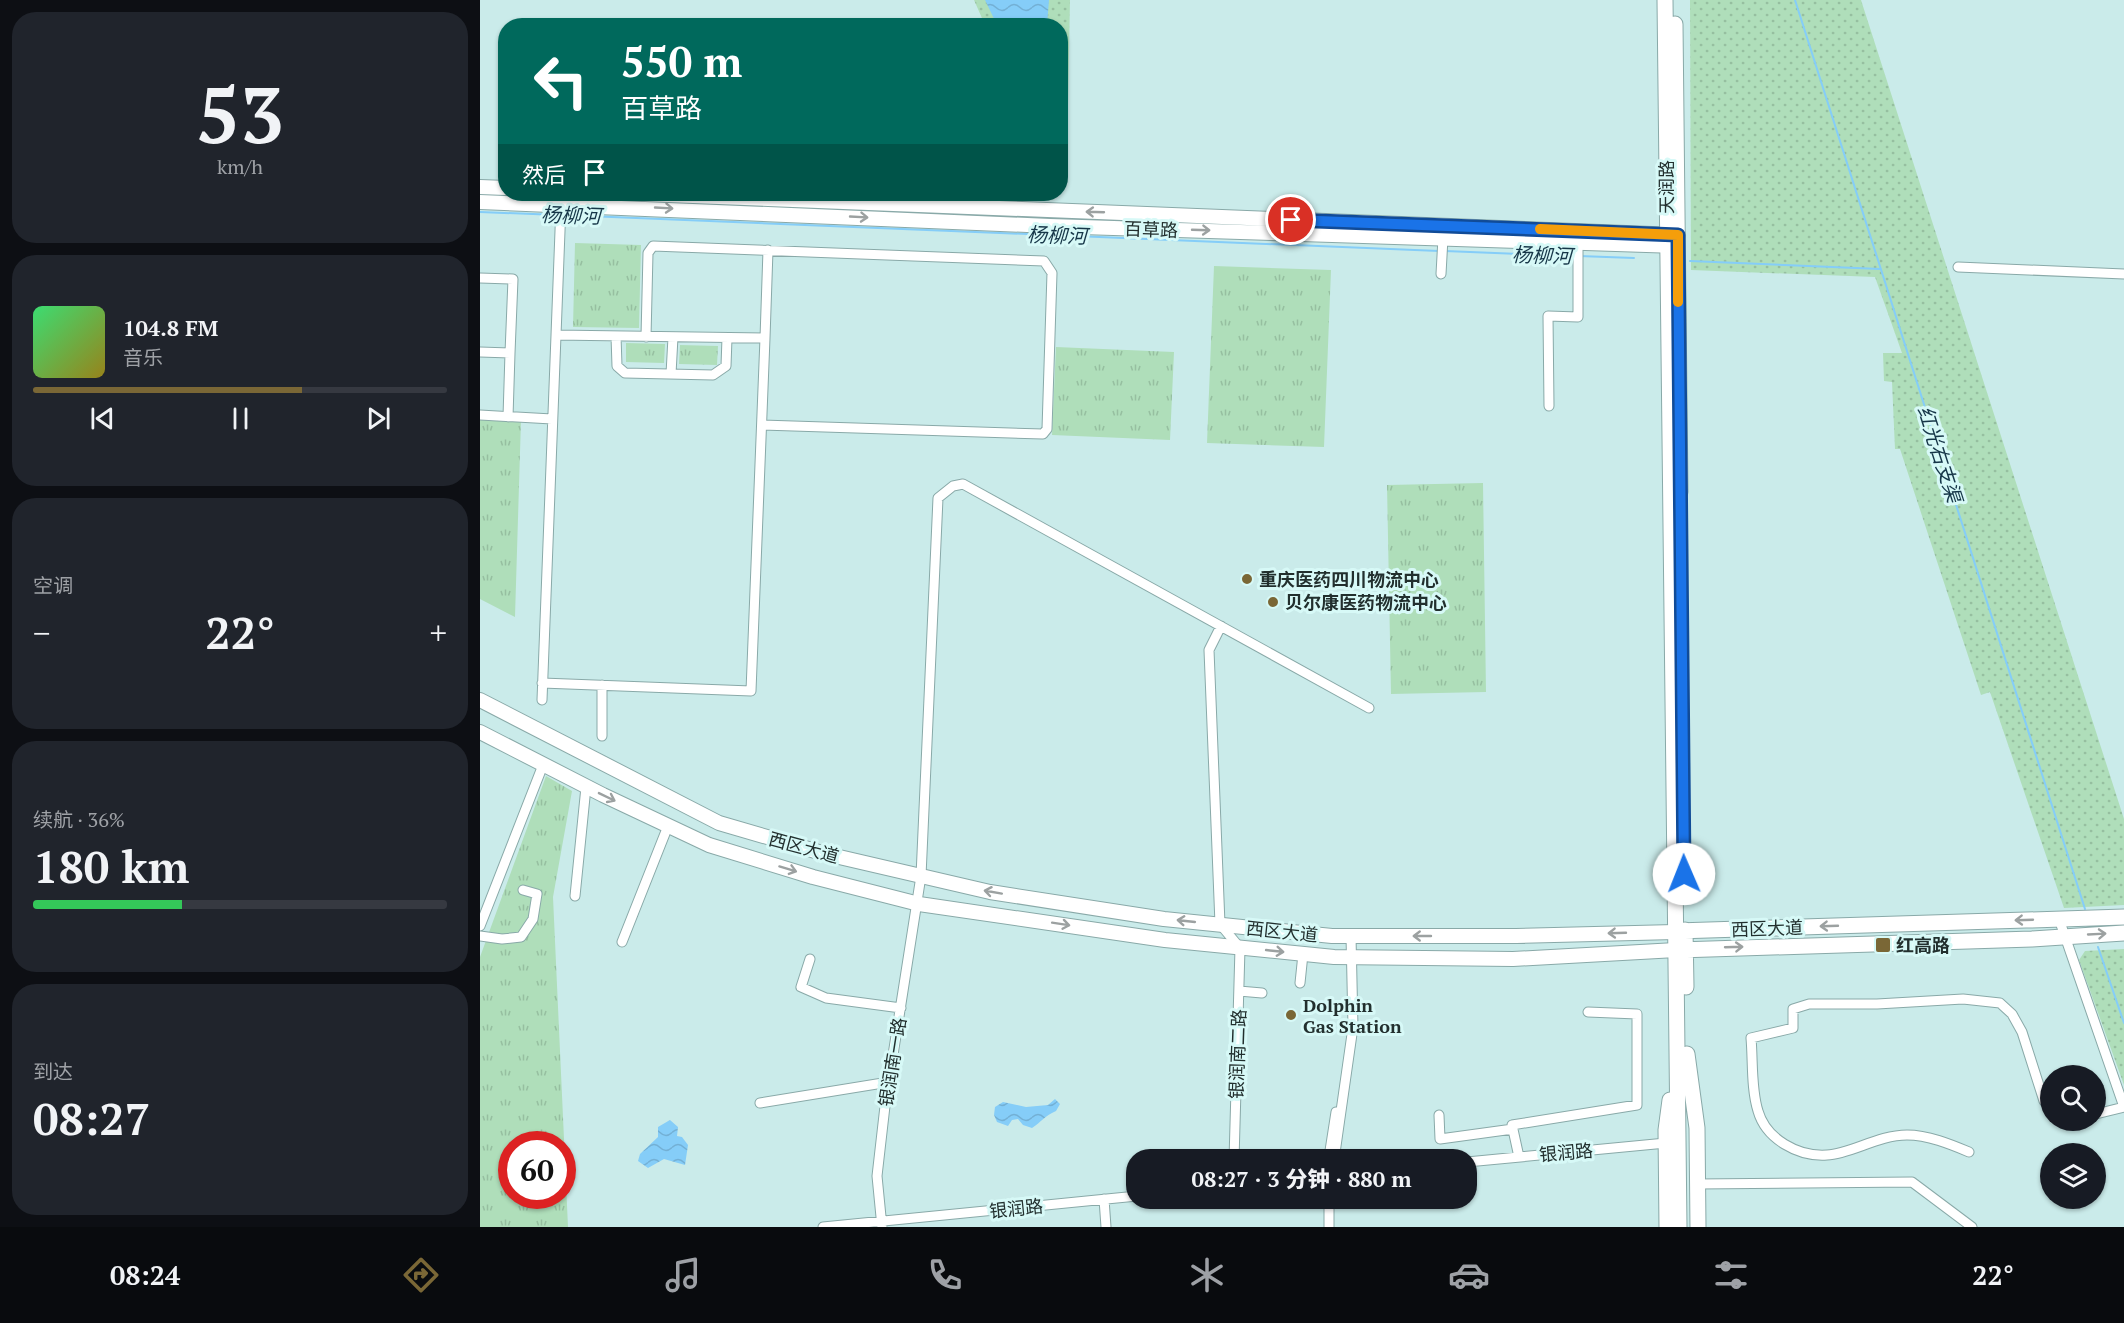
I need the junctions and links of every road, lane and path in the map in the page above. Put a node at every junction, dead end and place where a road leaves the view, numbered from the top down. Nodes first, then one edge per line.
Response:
1 (1665, 0) edge
2 (1675, 0) edge
3 (480, 187) edge
4 (498, 188) edge
5 (799, 201) edge
6 (480, 202) edge
7 (560, 211) junction
8 (1672, 240) junction
9 (1442, 247) junction
10 (768, 250) junction
11 (1578, 252) junction
12 (1958, 267) dead end
13 (1441, 274) dead end
14 (2124, 274) edge
15 (480, 278) edge
16 (555, 335) junction
17 (616, 336) junction
18 (646, 337) junction
19 (673, 337) junction
20 (727, 338) junction
21 (765, 339) junction
22 (480, 352) edge
23 (510, 352) junction
24 (671, 374) junction
25 (1549, 406) dead end
26 (480, 415) edge
27 (508, 417) junction
28 (552, 419) junction
29 (762, 425) junction
30 (1221, 626) junction
31 (542, 683) junction
32 (602, 685) junction
33 (480, 700) edge
34 (542, 700) dead end
35 (1369, 708) dead end
36 (480, 732) edge
37 (602, 736) dead end
38 (543, 765) junction
39 (586, 787) junction
40 (668, 826) junction
41 (921, 876) junction
42 (523, 890) dead end
43 (575, 896) dead end
44 (919, 904) junction
45 (2124, 917) edge
46 (2059, 919) junction
47 (1220, 924) junction
48 (480, 926) edge
49 (1680, 931) junction
50 (2124, 933) edge
51 (480, 936) edge
52 (1348, 936) junction
53 (2063, 936) junction
54 (622, 942) dead end
55 (1240, 948) junction
56 (1681, 949) junction
57 (1303, 954) junction
58 (1348, 958) junction
59 (810, 959) dead end
60 (1300, 983) dead end
61 (1239, 991) junction
62 (1262, 993) dead end
63 (901, 1008) junction
64 (1588, 1012) dead end
65 (1682, 1053) junction
66 (889, 1082) junction
67 (2040, 1088) edge
68 (760, 1103) dead end
69 (2124, 1107) edge
70 (2106, 1112) edge
71 (1439, 1115) dead end
72 (1513, 1129) junction
73 (1666, 1143) junction
74 (1233, 1149) edge
75 (1333, 1149) edge
76 (1969, 1152) dead end
77 (1519, 1157) junction
78 (1477, 1161) edge
79 (1697, 1184) junction
80 (1126, 1197) edge
81 (1104, 1199) junction
82 (1329, 1209) edge
83 (881, 1224) edge
84 (823, 1227) edge
85 (1106, 1227) edge
86 (1329, 1227) edge
87 (1667, 1227) edge
88 (1679, 1227) edge
89 (1689, 1227) edge
90 (1698, 1227) edge
91 (1972, 1227) edge

1 - 8 main road, 天润路
2 - 8 main road, 天润路
3 - 4 main road
8 -> 5 main road, 百草路
6 - 7 main road, 百草路
7 -> 9 main road, 百草路
7 - 16 street
8 - 11 main road, 百草路
8 - 49 main road, 天润路
9 - 11 main road, 百草路
9 - 13 street
10 - 18 street
10 - 21 street
10 - 29 street
11 - 25 street
12 - 14 street
15 - 23 street
16 - 17 street
16 - 28 street
17 - 18 street
17 - 24 street
18 - 19 street
19 - 20 street
19 - 24 street
20 - 21 street
20 - 24 street
21 - 29 street
22 - 23 street
23 - 27 street
26 - 27 street
27 - 28 street
28 - 31 street
29 - 32 street
30 - 35 street
30 - 41 street, 银润南一路
30 - 47 street
31 - 32 street
31 - 34 street
32 - 37 street
33 - 41 main road, 西区大道
36 - 38 main road, 西区大道
38 - 39 main road, 西区大道
38 - 48 street
39 -> 40 main road, 西区大道
39 - 43 street
40 -> 44 main road, 西区大道
40 - 54 street
41 - 44 street, 银润南一路
47 -> 41 main road, 西区大道
42 - 51 street
44 -> 55 main road, 西区大道
44 - 63 street, 银润南一路
45 - 46 main road, 西区大道
46 -> 49 main road, 西区大道
46 - 53 street
47 - 52 main road, 西区大道
47 - 55 street
49 -> 52 main road, 西区大道
49 - 56 main road
53 -> 50 main road, 西区大道
52 - 58 street
56 -> 53 main road, 西区大道
53 - 69 street
55 -> 57 main road, 西区大道
55 - 61 street, 银润南二路
56 - 58 main road, 西区大道
56 - 65 main road
57 - 58 main road, 西区大道
57 - 60 street
58 - 75 street
59 - 63 street
61 - 62 street
61 - 74 street, 银润南二路
63 - 66 street, 银润南一路
64 - 72 street
65 - 73 main road
65 - 79 main road
65 - 88 main road
65 - 89 main road
66 - 68 street
66 - 83 street, 银润南一路
67 - 76 street
69 - 70 street
71 - 72 street
72 - 77 street
73 - 77 street, 银润路
73 - 87 main road
77 - 78 street, 银润路
79 - 90 main road
79 - 91 street
80 - 81 street, 银润路
81 - 83 street, 银润路
81 - 85 street
82 - 86 street
83 - 84 street, 银润路

